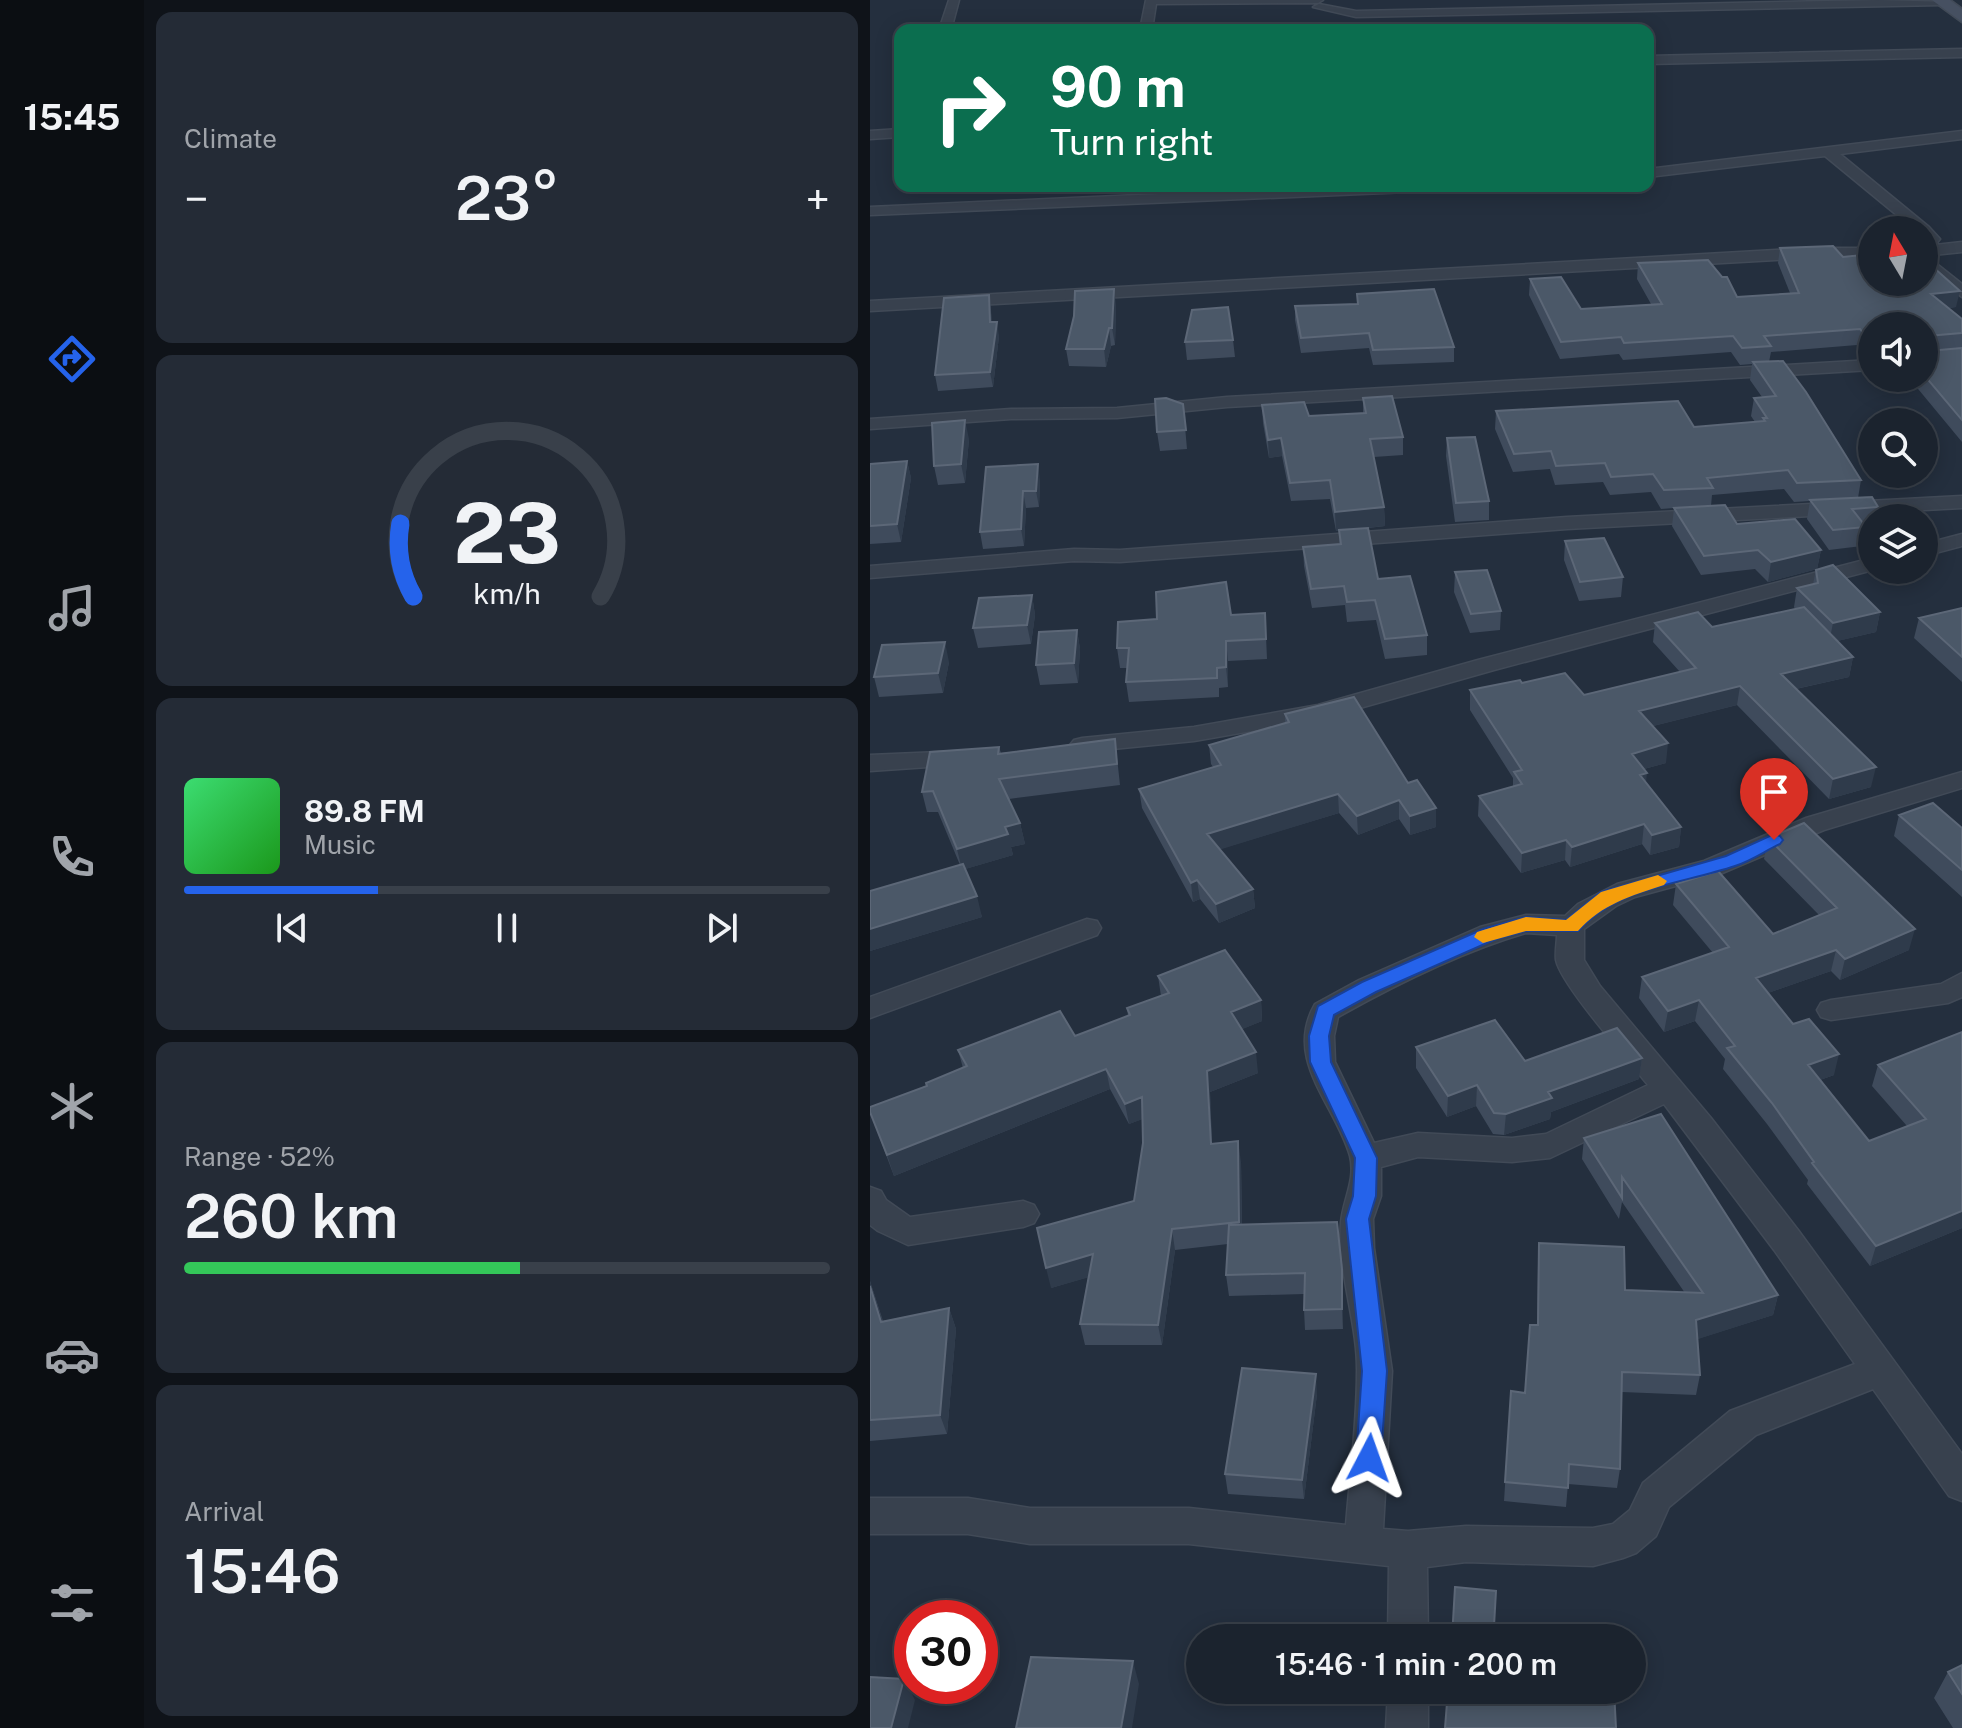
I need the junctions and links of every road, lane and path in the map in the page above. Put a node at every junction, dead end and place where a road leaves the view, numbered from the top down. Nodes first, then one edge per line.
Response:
1 (954, 0) edge
2 (1151, 1) edge
3 (1941, 1) edge
4 (1318, 2) edge
5 (1712, 2) edge
6 (1534, 5) edge
7 (1962, 17) edge
8 (947, 24) edge
9 (1147, 24) edge
10 (1962, 53) edge
11 (1654, 60) edge
12 (894, 133) edge
13 (870, 135) edge
14 (1962, 135) edge
15 (1829, 152) junction
16 (1654, 172) edge
17 (903, 192) edge
18 (1171, 192) edge
19 (1126, 193) edge
20 (905, 208) junction
21 (870, 211) edge
22 (1907, 216) edge
23 (1962, 247) edge
24 (1938, 250) edge
25 (1858, 253) edge
26 (1938, 273) edge
27 (1962, 292) edge
28 (870, 306) edge
29 (1858, 366) edge
30 (870, 424) edge
31 (1962, 502) edge
32 (1962, 540) edge
33 (1938, 546) edge
34 (1858, 568) edge
35 (870, 572) edge
36 (1066, 747) edge
37 (981, 757) edge
38 (870, 763) edge
39 (1962, 780) edge
40 (1571, 926) junction
41 (1087, 928) dead end
42 (1962, 983) edge
43 (870, 1008) edge
44 (1831, 1010) dead end
45 (1669, 1088) junction
46 (1366, 1158) junction
47 (870, 1200) edge
48 (1023, 1214) dead end
49 (1882, 1369) junction
50 (1962, 1484) edge
51 (870, 1516) edge
52 (1363, 1545) junction
53 (1408, 1550) junction
54 (1408, 1624) edge
55 (1408, 1704) edge
56 (1407, 1728) edge

1 - 8 street
2 - 4 street
2 - 9 street
3 - 5 street
3 - 7 street
4 - 6 street
5 - 6 street
10 - 11 street
12 - 13 street
14 - 15 street
15 - 16 street
15 - 22 street
17 - 20 street
18 - 19 street
19 - 20 street
20 - 21 street
23 - 24 street
25 - 28 street
26 - 27 street
29 - 30 street
31 - 35 street
32 - 33 street
34 - 36 street
37 - 38 street
39 - 40 street
40 - 45 street
40 - 46 street
41 - 43 street
42 - 44 street
45 - 46 street
45 - 49 street
46 - 52 street
47 - 48 street
49 - 50 street
49 - 53 street
51 - 52 street
52 - 53 street
53 - 54 street
55 - 56 street

